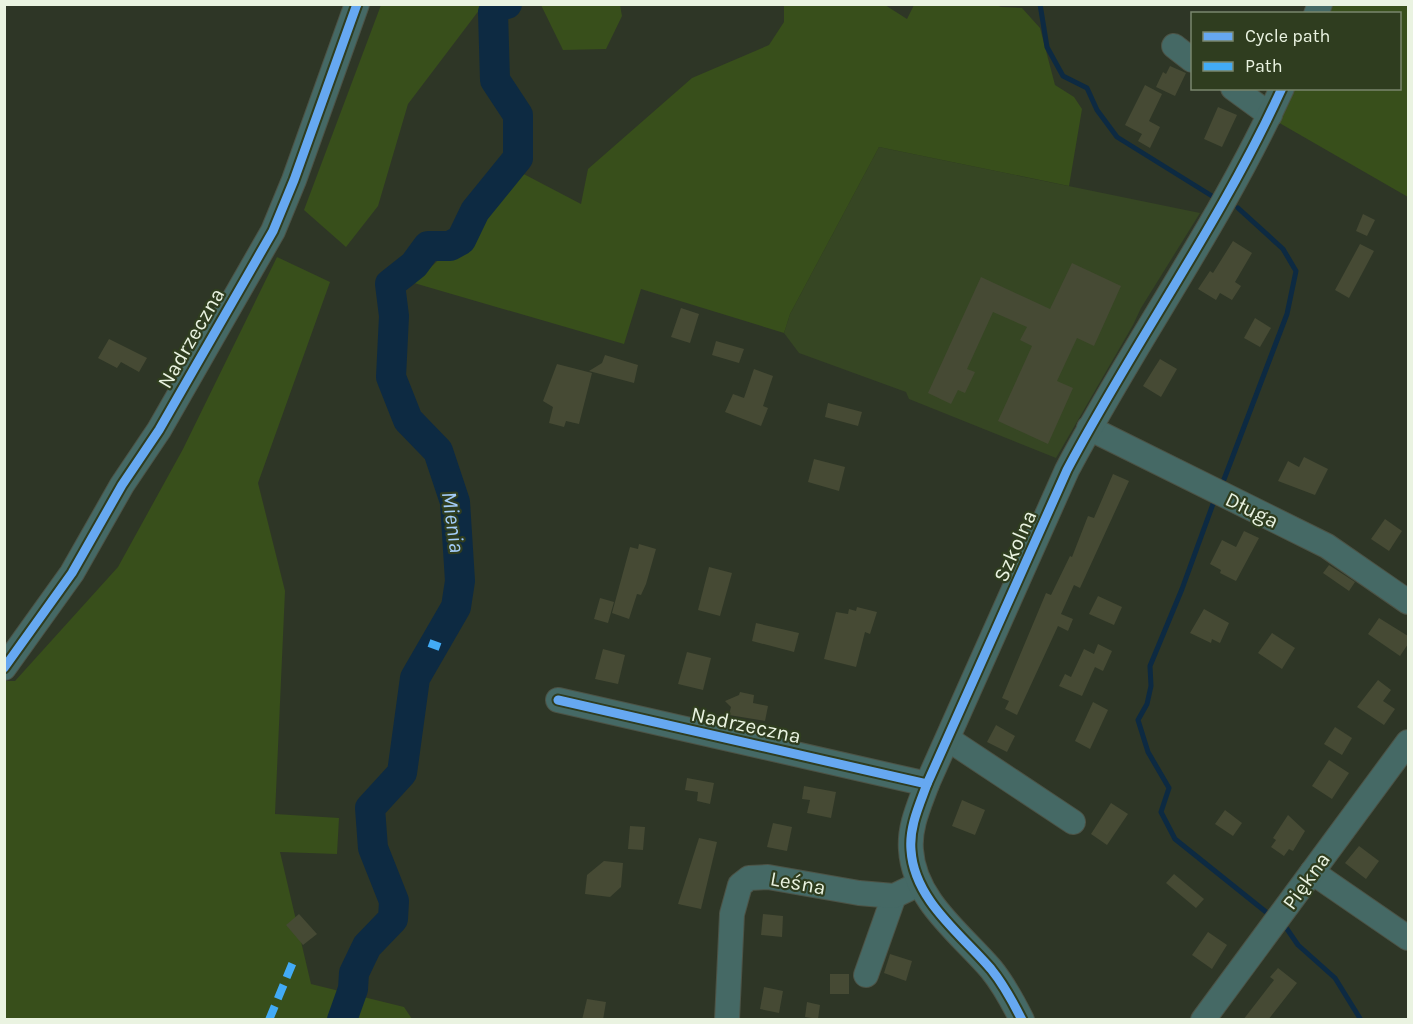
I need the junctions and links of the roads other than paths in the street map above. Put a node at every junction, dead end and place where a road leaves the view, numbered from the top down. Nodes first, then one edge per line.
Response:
1 (357, 4) edge
2 (1236, 90) edge
3 (1281, 90) edge
4 (1270, 115) junction
5 (1089, 428) junction
6 (1408, 602) edge
7 (5, 666) edge
8 (558, 700) dead end
9 (948, 739) junction
10 (1408, 742) edge
11 (927, 784) junction
12 (1072, 822) dead end
13 (1312, 872) junction
14 (919, 884) junction
15 (894, 896) junction
16 (1408, 938) edge
17 (866, 975) dead end
18 (727, 1020) edge
19 (1023, 1020) edge
20 (1203, 1020) edge

1 - 7 street, Nadrzeczna
2 - 4 street
3 - 4 street, Szkolna
4 - 5 street, Szkolna
5 - 6 street, Długa
5 - 9 street, Szkolna
8 - 11 street, Nadrzeczna
9 - 11 street, Szkolna
9 - 12 street
10 - 13 street, Piękna
11 - 14 street, Szkolna
13 - 16 street
13 - 20 street, Piękna
14 - 15 street
14 - 19 street, Szkolna
15 - 17 street
15 - 18 street, Leśna

